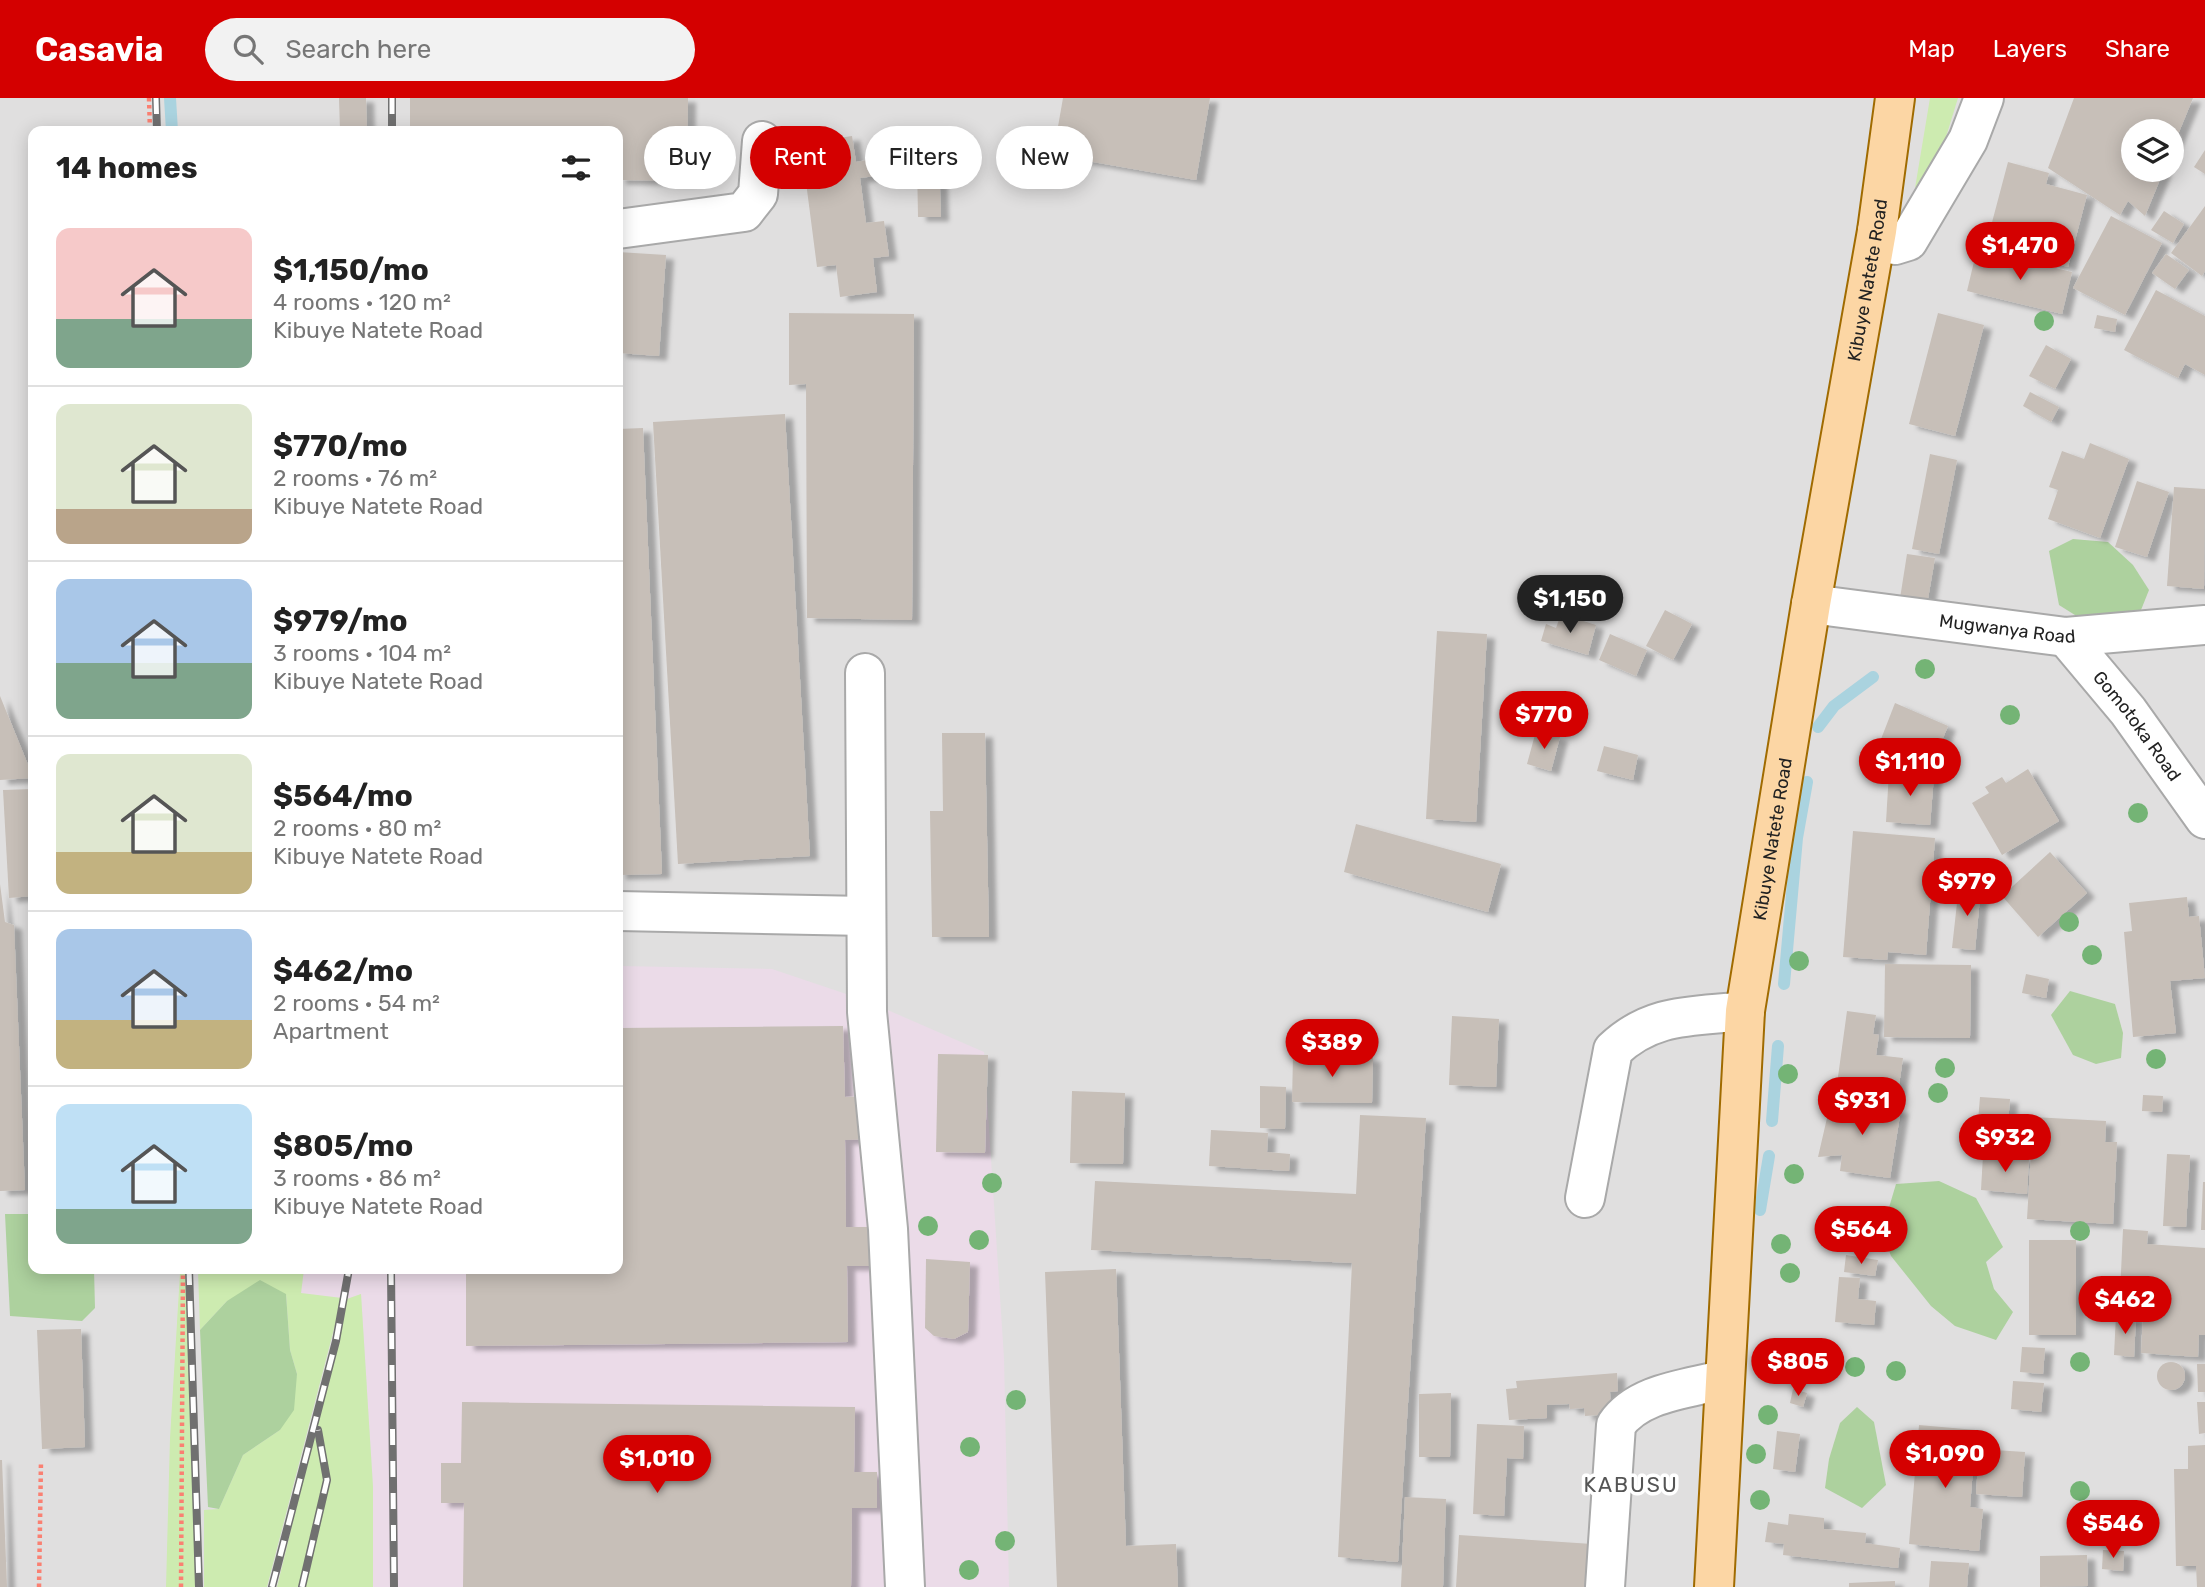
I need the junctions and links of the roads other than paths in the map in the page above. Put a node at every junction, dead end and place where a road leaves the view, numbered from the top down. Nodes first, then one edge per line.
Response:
1 (1895, 98) edge
2 (1984, 98) edge
3 (758, 189) edge
4 (623, 228) edge
5 (1877, 231) junction
6 (1811, 604) junction
7 (2205, 625) edge
8 (2066, 638) junction
9 (865, 673) dead end
10 (2205, 819) edge
11 (623, 911) edge
12 (866, 916) junction
13 (1745, 1011) junction
14 (1585, 1198) dead end
15 (1726, 1380) junction
16 (905, 1587) edge
17 (1605, 1587) edge
18 (1714, 1587) edge

1 - 5 main road, Kibuye Natete Road
2 - 5 street
3 - 4 street
5 - 6 main road, Kibuye Natete Road
6 - 8 street, Mugwanya Road
6 - 13 main road, Kibuye Natete Road
7 - 8 street, Mugwanya Road
8 - 10 street, Gomotoka Road
9 - 12 street
11 - 12 street
12 - 16 street
13 - 14 street
13 - 15 main road, Kibuye Natete Road
15 - 17 street
15 - 18 main road, Kibuye Natete Road

